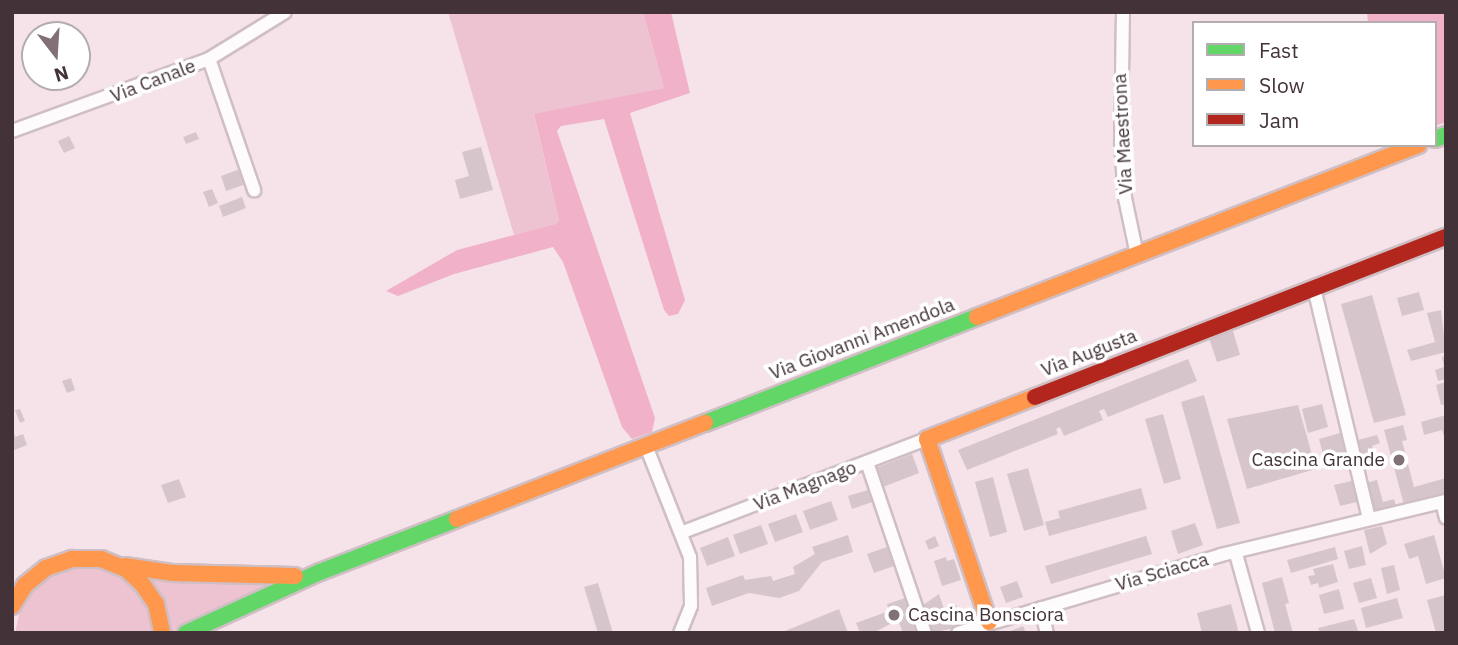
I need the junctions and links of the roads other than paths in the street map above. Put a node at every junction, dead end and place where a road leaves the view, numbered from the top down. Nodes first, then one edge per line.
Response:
1 (285, 12) edge
2 (1123, 12) edge
3 (209, 60) junction
4 (12, 131) edge
5 (1414, 147) edge
6 (254, 190) dead end
7 (1446, 237) edge
8 (1137, 254) junction
9 (1314, 288) junction
10 (927, 439) junction
11 (646, 446) junction
12 (867, 462) junction
13 (1444, 501) edge
14 (1446, 518) edge
15 (1369, 519) junction
16 (683, 532) junction
17 (1236, 554) junction
18 (115, 564) junction
19 (320, 572) junction
20 (12, 607) edge
21 (1041, 608) junction
22 (989, 622) junction
23 (162, 633) edge
24 (186, 633) edge
25 (680, 633) edge
26 (925, 633) edge
27 (958, 633) edge
28 (1046, 633) edge
29 (1258, 633) edge

1 - 3 street, Via Canale
2 - 8 street, Via Maestrona
3 - 4 street, Via Canale
3 - 6 street
5 - 8 main road, Via Giovanni Amendola
7 - 9 main road, Via Augusta
8 - 11 main road, Via Giovanni Amendola
9 - 10 main road, Via Augusta
9 - 15 street
10 - 12 street, Via Magnago
10 - 22 main road
11 - 16 street
11 - 19 main road, Via Giovanni Amendola
12 - 16 street, Via Magnago
12 - 26 street
13 - 14 street
13 - 15 street, Via Sciacca
15 - 17 street, Via Sciacca
16 - 25 street
17 - 21 street, Via Sciacca
17 - 29 street
18 - 19 main road, Via Giovanni Amendola
18 - 20 main road, Via Giovanni Amendola
18 - 23 main road, Via Giovanni Amendola
19 - 24 main road, Via Giovanni Amendola
21 - 22 street, Via Sciacca
21 - 28 street
22 - 27 street, Via Sciacca

